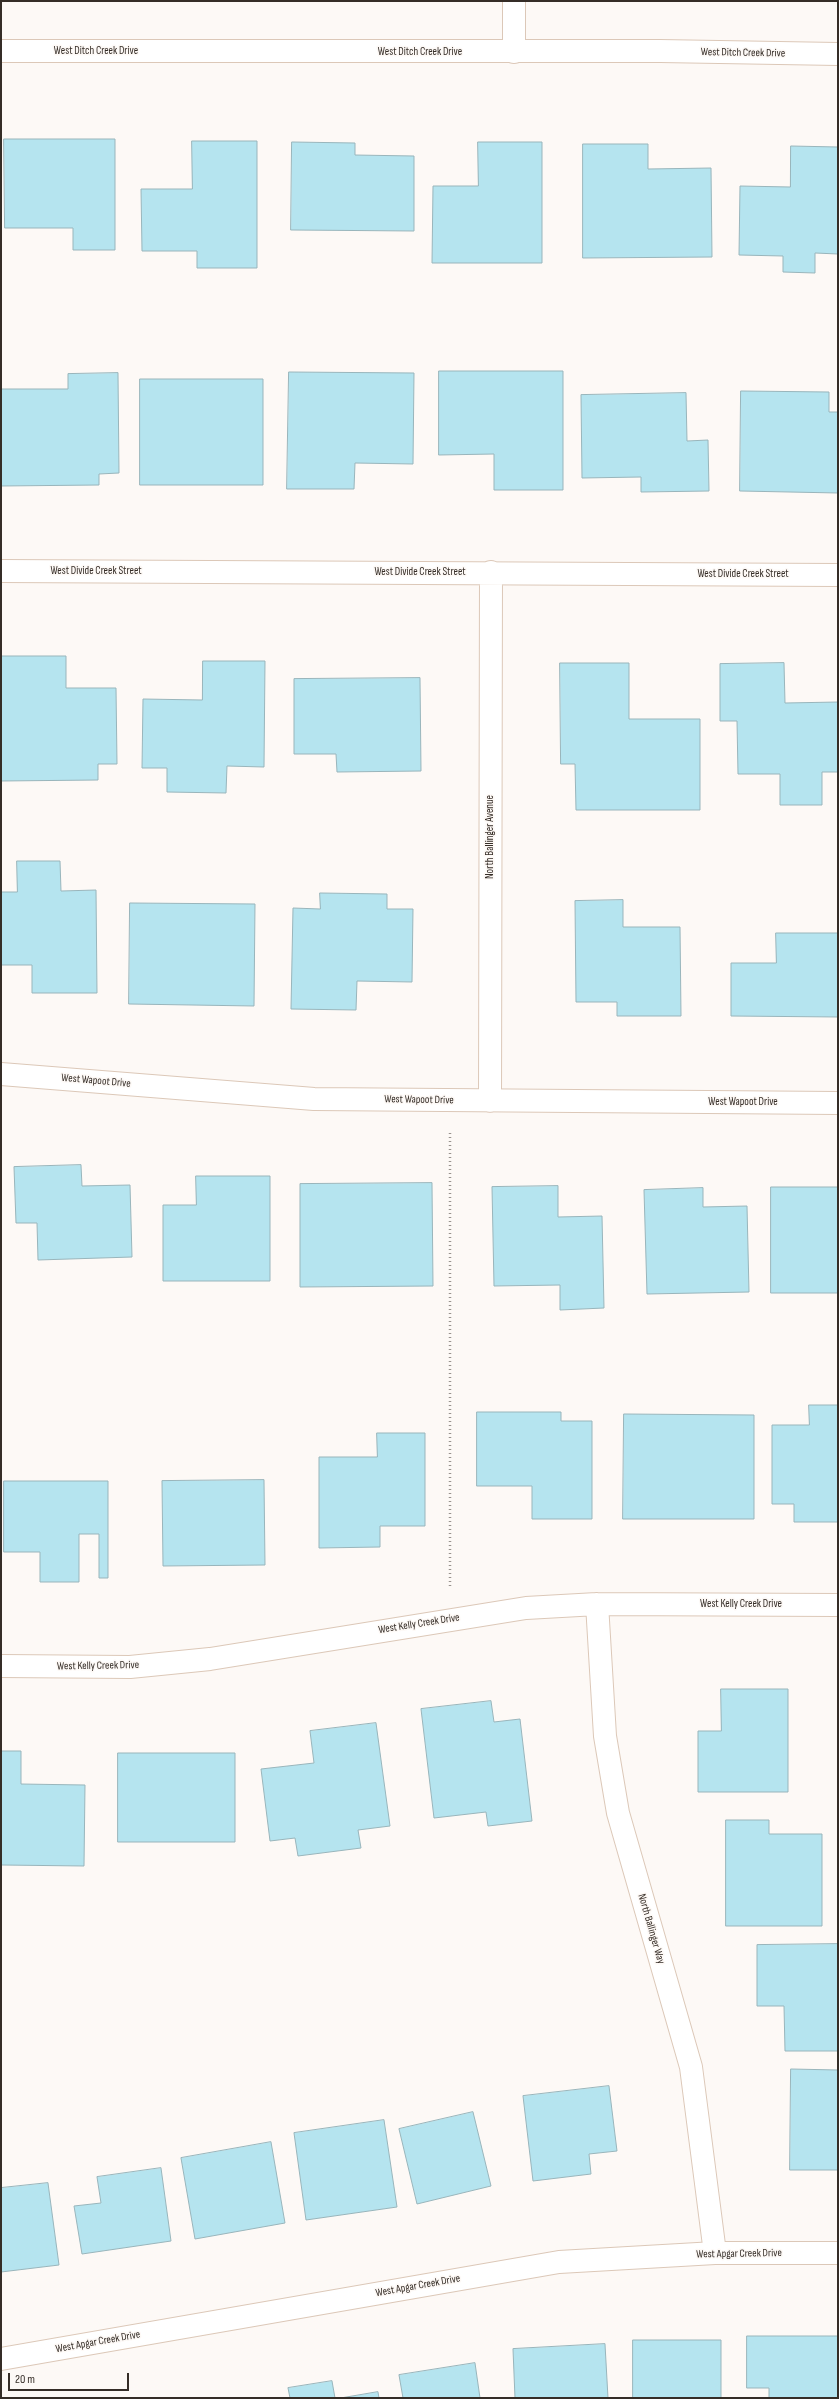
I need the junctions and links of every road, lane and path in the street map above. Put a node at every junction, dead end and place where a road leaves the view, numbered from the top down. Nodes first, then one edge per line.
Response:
1 (514, 1) edge
2 (1, 51) edge
3 (514, 52) junction
4 (838, 54) edge
5 (1, 571) edge
6 (491, 572) junction
7 (838, 575) edge
8 (1, 1074) edge
9 (450, 1100) junction
10 (490, 1101) junction
11 (838, 1103) edge
12 (597, 1604) junction
13 (838, 1605) edge
14 (450, 1619) junction
15 (1, 1666) edge
16 (715, 2253) junction
17 (838, 2253) edge
18 (1, 2359) edge

1 - 3 street
2 - 3 street, West Ditch Creek Drive
3 - 4 street, West Ditch Creek Drive
5 - 6 street, West Divide Creek Street
6 - 7 street, West Divide Creek Street
6 - 10 street, North Ballinger Avenue
8 - 9 street, West Wapoot Drive
9 - 10 street, West Wapoot Drive
9 - 14 path
10 - 11 street, West Wapoot Drive
12 - 13 street, West Kelly Creek Drive
12 - 14 street, West Kelly Creek Drive
12 - 16 street, North Ballinger Way
14 - 15 street, West Kelly Creek Drive
16 - 17 street, West Apgar Creek Drive
16 - 18 street, West Apgar Creek Drive

